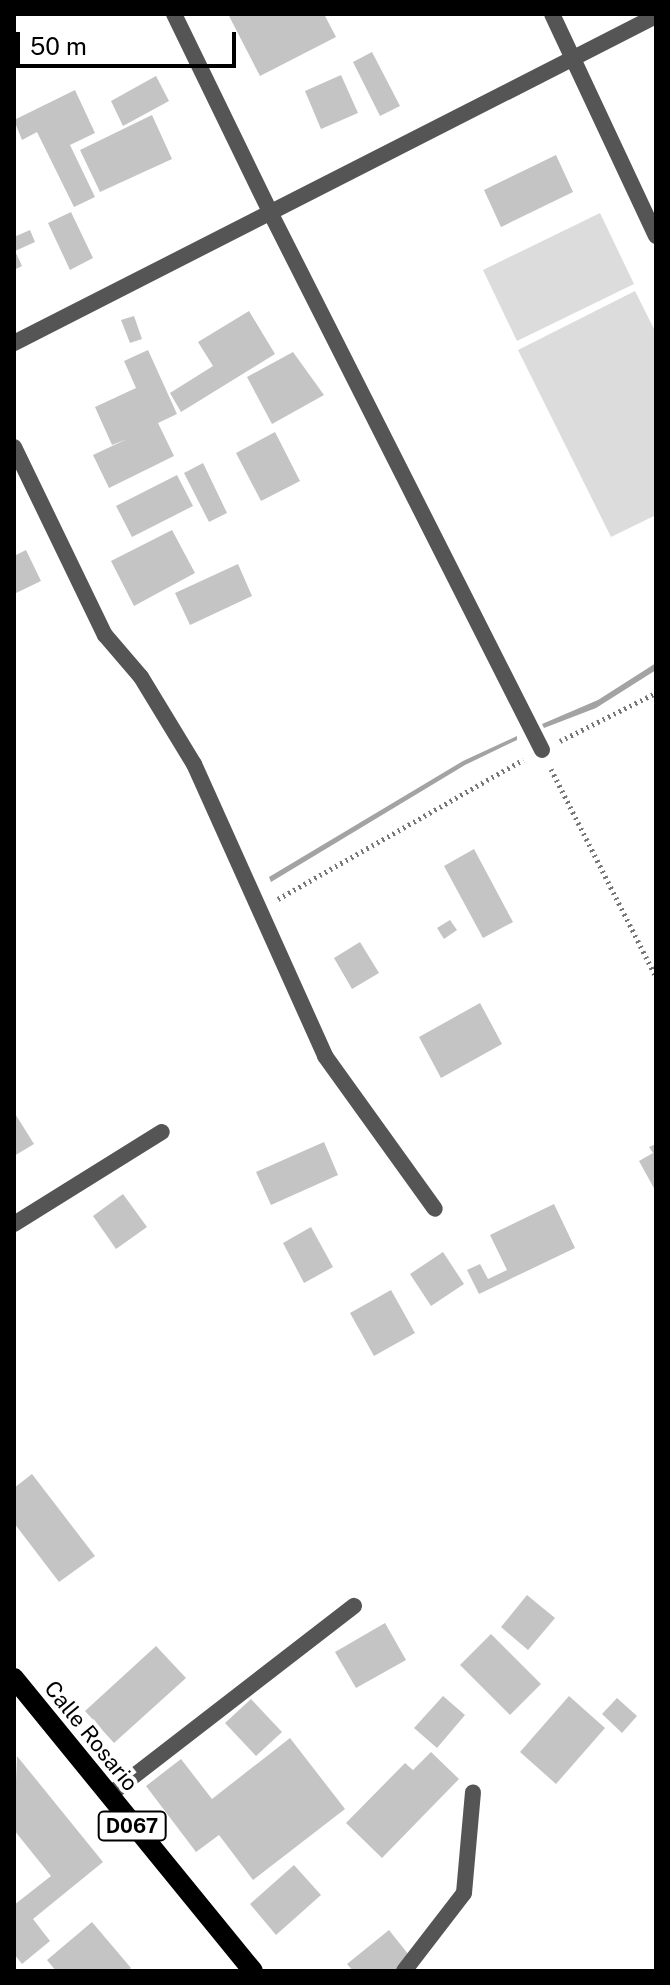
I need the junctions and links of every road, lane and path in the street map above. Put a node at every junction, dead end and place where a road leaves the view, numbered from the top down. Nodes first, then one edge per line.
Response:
1 (174, 14) edge
2 (552, 14) edge
3 (656, 16) edge
4 (574, 60) junction
5 (269, 210) junction
6 (656, 236) edge
7 (14, 343) edge
8 (14, 447) edge
9 (656, 693) edge
10 (542, 750) junction
11 (259, 910) junction
12 (656, 977) edge
13 (162, 1132) dead end
14 (435, 1209) dead end
15 (14, 1224) edge
16 (354, 1606) dead end
17 (14, 1678) edge
18 (473, 1792) dead end
19 (108, 1796) junction
20 (253, 1971) edge
21 (404, 1971) edge

1 - 5 street
2 - 4 street
3 - 4 street
4 - 5 street
4 - 6 street
5 - 7 street
5 - 10 street
8 - 11 street
9 - 10 path
10 - 11 path
10 - 12 path
11 - 14 street
13 - 15 street
16 - 19 street
17 - 19 main road, Calle Rosario / D067
18 - 21 street
19 - 20 main road, Calle Rosario / D067

